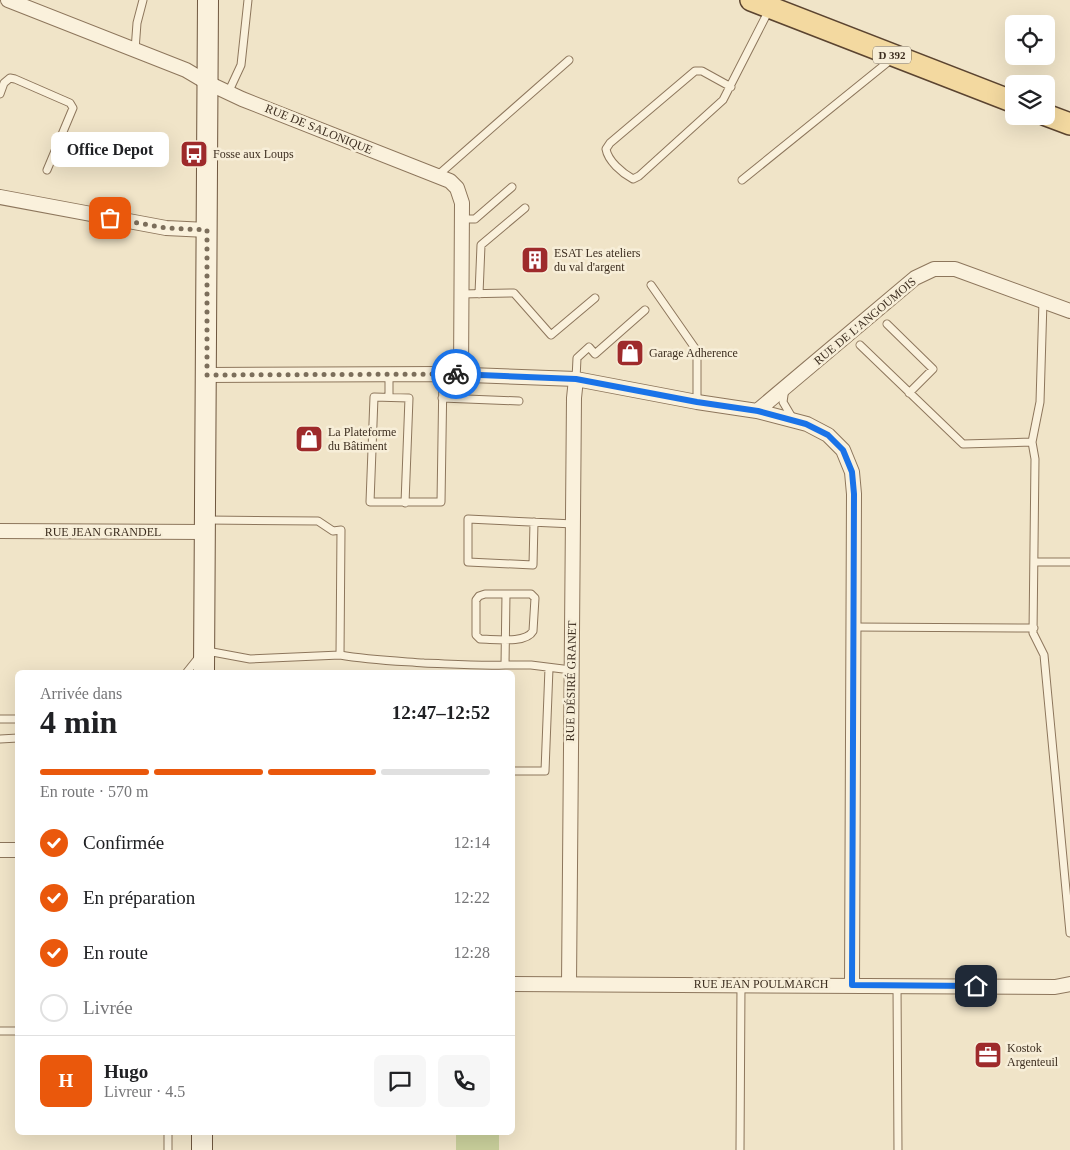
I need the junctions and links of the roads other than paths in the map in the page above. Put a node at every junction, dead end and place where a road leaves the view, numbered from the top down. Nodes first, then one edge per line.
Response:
1 (8, 0) edge
2 (143, 0) edge
3 (208, 0) edge
4 (248, 0) edge
5 (761, 4) edge
6 (134, 50) junction
7 (895, 56) junction
8 (569, 60) dead end
9 (208, 83) junction
10 (732, 87) junction
11 (228, 93) junction
12 (0, 94) edge
13 (1005, 99) edge
14 (1055, 118) edge
15 (1070, 124) edge
16 (48, 170) dead end
17 (437, 176) junction
18 (742, 180) dead end
19 (512, 187) dead end
20 (0, 197) edge
21 (525, 208) dead end
22 (462, 219) junction
23 (207, 230) junction
24 (651, 285) dead end
25 (461, 294) junction
26 (479, 294) junction
27 (595, 298) dead end
28 (1043, 301) junction
29 (645, 310) dead end
30 (1070, 311) edge
31 (887, 324) dead end
32 (860, 345) dead end
33 (389, 374) junction
34 (443, 374) junction
35 (461, 374) junction
36 (207, 375) junction
37 (576, 379) junction
38 (785, 388) junction
39 (909, 393) junction
40 (388, 398) junction
41 (442, 398) junction
42 (519, 401) dead end
43 (697, 402) junction
44 (758, 411) junction
45 (793, 420) junction
46 (1032, 442) junction
47 (405, 503) junction
48 (534, 522) junction
49 (574, 524) junction
50 (205, 526) junction
51 (0, 531) edge
52 (1034, 562) junction
53 (1070, 562) edge
54 (506, 594) junction
55 (854, 627) junction
56 (1034, 628) junction
57 (504, 639) junction
58 (204, 650) junction
59 (340, 654) junction
60 (505, 665) junction
61 (549, 668) junction
62 (189, 670) edge
63 (204, 670) edge
64 (571, 670) junction
65 (0, 719) edge
66 (15, 719) edge
67 (15, 738) edge
68 (0, 739) edge
69 (515, 771) edge
70 (0, 850) edge
71 (15, 850) edge
72 (1070, 933) edge
73 (515, 984) edge
74 (569, 984) junction
75 (742, 984) junction
76 (1070, 984) edge
77 (852, 985) junction
78 (897, 985) junction
79 (0, 1031) edge
80 (15, 1031) edge
81 (168, 1135) edge
82 (202, 1135) edge
83 (168, 1150) edge
84 (202, 1150) edge
85 (740, 1150) edge
86 (898, 1150) edge

1 - 6 street, RUE DE SALONIQUE
2 - 6 lane
3 - 9 main road
4 - 11 lane
5 - 7 main road, D 392
5 - 10 lane
6 - 9 street, RUE DE SALONIQUE
7 - 13 main road, D 392
7 - 18 lane
8 - 17 lane
9 - 11 street, RUE DE SALONIQUE
9 - 23 main road
10 - 10 lane
11 - 17 street, RUE DE SALONIQUE
12 - 16 lane
14 - 15 main road
17 - 22 street, RUE DE SALONIQUE
19 - 22 lane
20 - 23 street
21 - 26 lane
22 - 25 street, RUE DE SALONIQUE
23 - 36 main road
24 - 43 lane
25 - 26 lane
25 - 35 street, RUE DE SALONIQUE
26 - 27 lane
28 - 30 street, RUE DE L'ANGOUMOIS
28 - 38 street, RUE DE L'ANGOUMOIS
28 - 46 lane
29 - 37 lane
31 - 39 lane
32 - 39 lane
33 - 34 street
33 - 36 street
33 - 40 lane
34 - 35 street
34 - 41 lane
35 - 37 street
36 - 50 main road
37 - 43 street
37 - 49 street, RUE DÉSIRÉ GRANET
38 - 44 street, RUE DE L'ANGOUMOIS
38 - 45 lane
39 - 46 lane
40 - 47 lane
40 - 47 lane
41 - 42 lane
41 - 47 lane
43 - 44 street
44 - 45 street
45 - 55 street
46 - 52 lane
48 - 48 lane
48 - 49 lane
49 - 64 street, RUE DÉSIRÉ GRANET
50 - 51 street, RUE JEAN GRANDEL
50 - 58 main road
50 - 59 lane
52 - 53 lane
52 - 56 lane
54 - 57 lane
54 - 57 lane
54 - 57 lane
55 - 56 lane
55 - 77 street
56 - 72 lane
57 - 60 lane
58 - 59 lane
58 - 62 lane
58 - 63 main road
59 - 60 lane
60 - 61 lane
61 - 64 lane
61 - 69 lane
64 - 74 street, RUE DÉSIRÉ GRANET
65 - 66 lane
67 - 68 lane
70 - 71 street
73 - 74 street, RUE JEAN POULMARCH
74 - 75 street, RUE JEAN POULMARCH
75 - 77 street, RUE JEAN POULMARCH
75 - 85 lane
76 - 78 street, RUE JEAN POULMARCH
77 - 78 street, RUE JEAN POULMARCH
78 - 86 lane
79 - 80 lane
81 - 83 lane
82 - 84 main road

